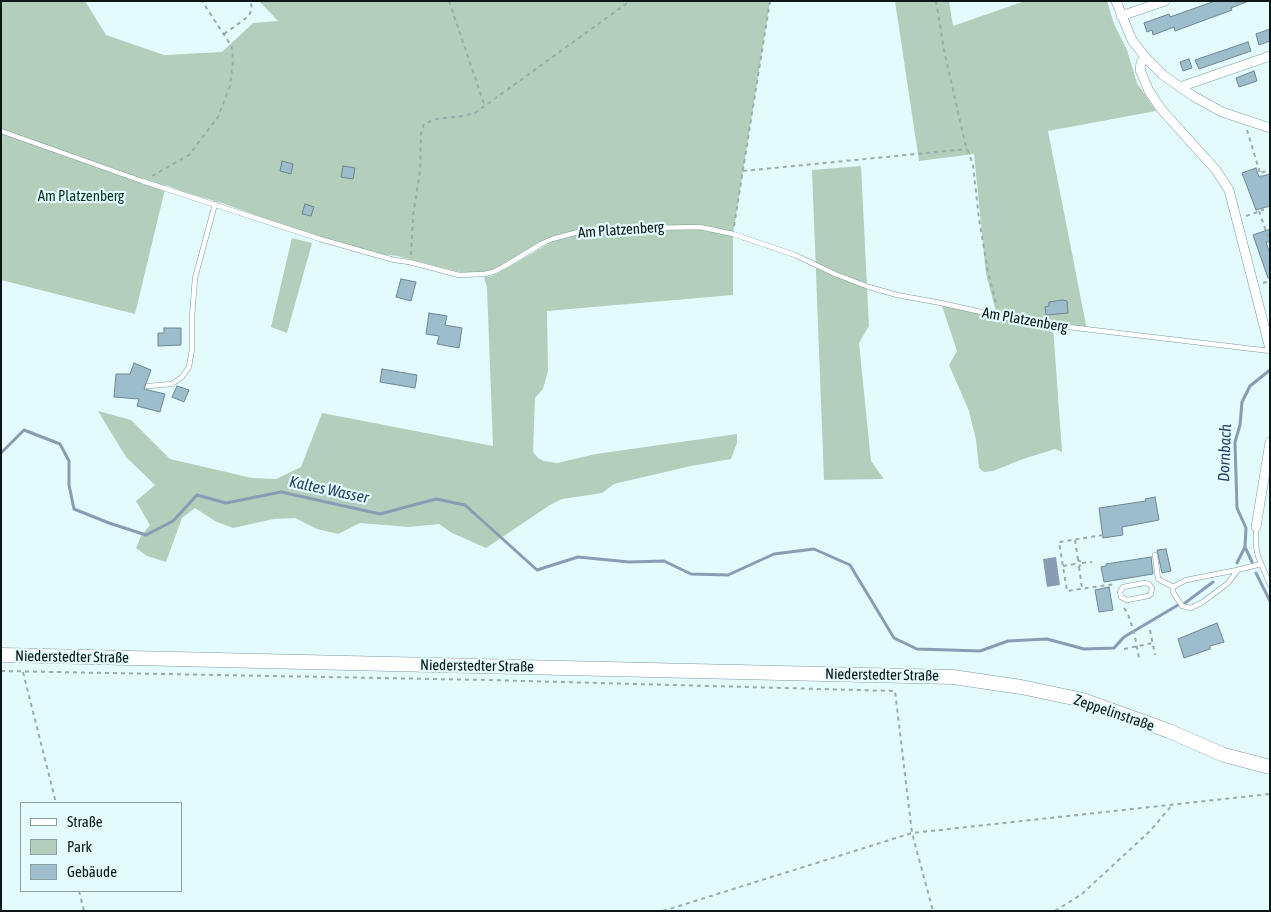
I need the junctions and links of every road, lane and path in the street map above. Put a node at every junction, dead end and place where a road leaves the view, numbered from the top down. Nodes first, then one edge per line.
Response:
1 (202, 1) edge
2 (450, 1) edge
3 (630, 1) edge
4 (770, 1) edge
5 (936, 1) edge
6 (1116, 1) edge
7 (1164, 1) edge
8 (252, 2) edge
9 (1121, 16) junction
10 (224, 34) junction
11 (1270, 56) edge
12 (1145, 58) junction
13 (1180, 87) junction
14 (485, 107) junction
15 (1246, 121) junction
16 (1270, 128) edge
17 (1, 131) edge
18 (1242, 131) dead end
19 (1248, 132) junction
20 (967, 149) junction
21 (1270, 170) edge
22 (743, 171) junction
23 (1260, 173) junction
24 (1262, 179) dead end
25 (142, 181) junction
26 (215, 204) junction
27 (1262, 208) dead end
28 (1259, 212) junction
29 (1237, 219) junction
30 (733, 234) junction
31 (1270, 243) edge
32 (409, 262) junction
33 (1000, 316) junction
34 (1270, 350) edge
35 (148, 386) dead end
36 (1270, 442) edge
37 (1256, 527) joint
38 (1103, 535) dead end
39 (1075, 540) junction
40 (1155, 555) dead end
41 (1078, 560) junction
42 (1092, 562) dead end
43 (1082, 563) junction
44 (1075, 564) junction
45 (1261, 564) junction
46 (1063, 566) junction
47 (1079, 567) junction
48 (1237, 570) junction
49 (1158, 579) junction
50 (1150, 585) junction
51 (1270, 585) edge
52 (1173, 587) junction
53 (1082, 588) junction
54 (1121, 589) junction
55 (1122, 598) junction
56 (1150, 630) dead end
57 (1153, 643) junction
58 (1137, 646) junction
59 (1124, 649) dead end
60 (1, 655) edge
61 (1155, 655) dead end
62 (1139, 658) dead end
63 (1, 671) edge
64 (23, 672) junction
65 (953, 677) joint
66 (1270, 767) edge
67 (1270, 794) edge
68 (56, 802) edge
69 (1173, 804) junction
70 (912, 833) junction
71 (79, 892) edge
72 (84, 911) edge
73 (663, 911) edge
74 (933, 911) edge
75 (1056, 911) edge

1 - 10 path
2 - 14 path
3 - 14 path
4 - 22 path
5 - 20 path
6 - 9 street
7 - 9 street
8 - 10 path
9 - 12 street
10 - 25 path
11 - 13 street
12 - 13 street
12 - 29 street
13 - 15 street
14 - 32 path
15 - 16 street
15 - 19 path
17 - 25 lane, Am Platzenberg
18 - 19 path
19 - 23 path
20 - 22 path
20 - 33 path
21 - 23 path
22 - 30 path
23 - 24 path
25 - 26 lane, Am Platzenberg
26 - 32 lane, Am Platzenberg
26 - 35 lane
27 - 28 path
28 - 29 path
28 - 31 path
29 - 34 street
30 - 32 lane, Am Platzenberg
30 - 33 lane, Am Platzenberg
33 - 34 lane, Am Platzenberg
36 - 37 street
37 - 45 lane
38 - 39 path
39 - 41 path
39 - 46 path
40 - 49 lane
41 - 43 path
41 - 44 path
42 - 43 path
43 - 47 path
44 - 46 path
44 - 47 path
45 - 48 lane
45 - 51 lane
46 - 53 path
47 - 53 path
48 - 52 lane
48 - 52 lane
49 - 50 lane
49 - 52 lane
50 - 54 lane
50 - 55 lane
53 - 54 path
54 - 55 lane
55 - 58 path
56 - 57 path
57 - 58 path
57 - 61 path
58 - 59 path
58 - 62 path
60 - 65 main road, Niederstedter Straße
63 - 64 path
64 - 68 path
64 - 70 path
65 - 66 main road, Zeppelinstraße
67 - 69 path
69 - 70 path
69 - 75 path
70 - 73 path
70 - 74 path
71 - 72 path

